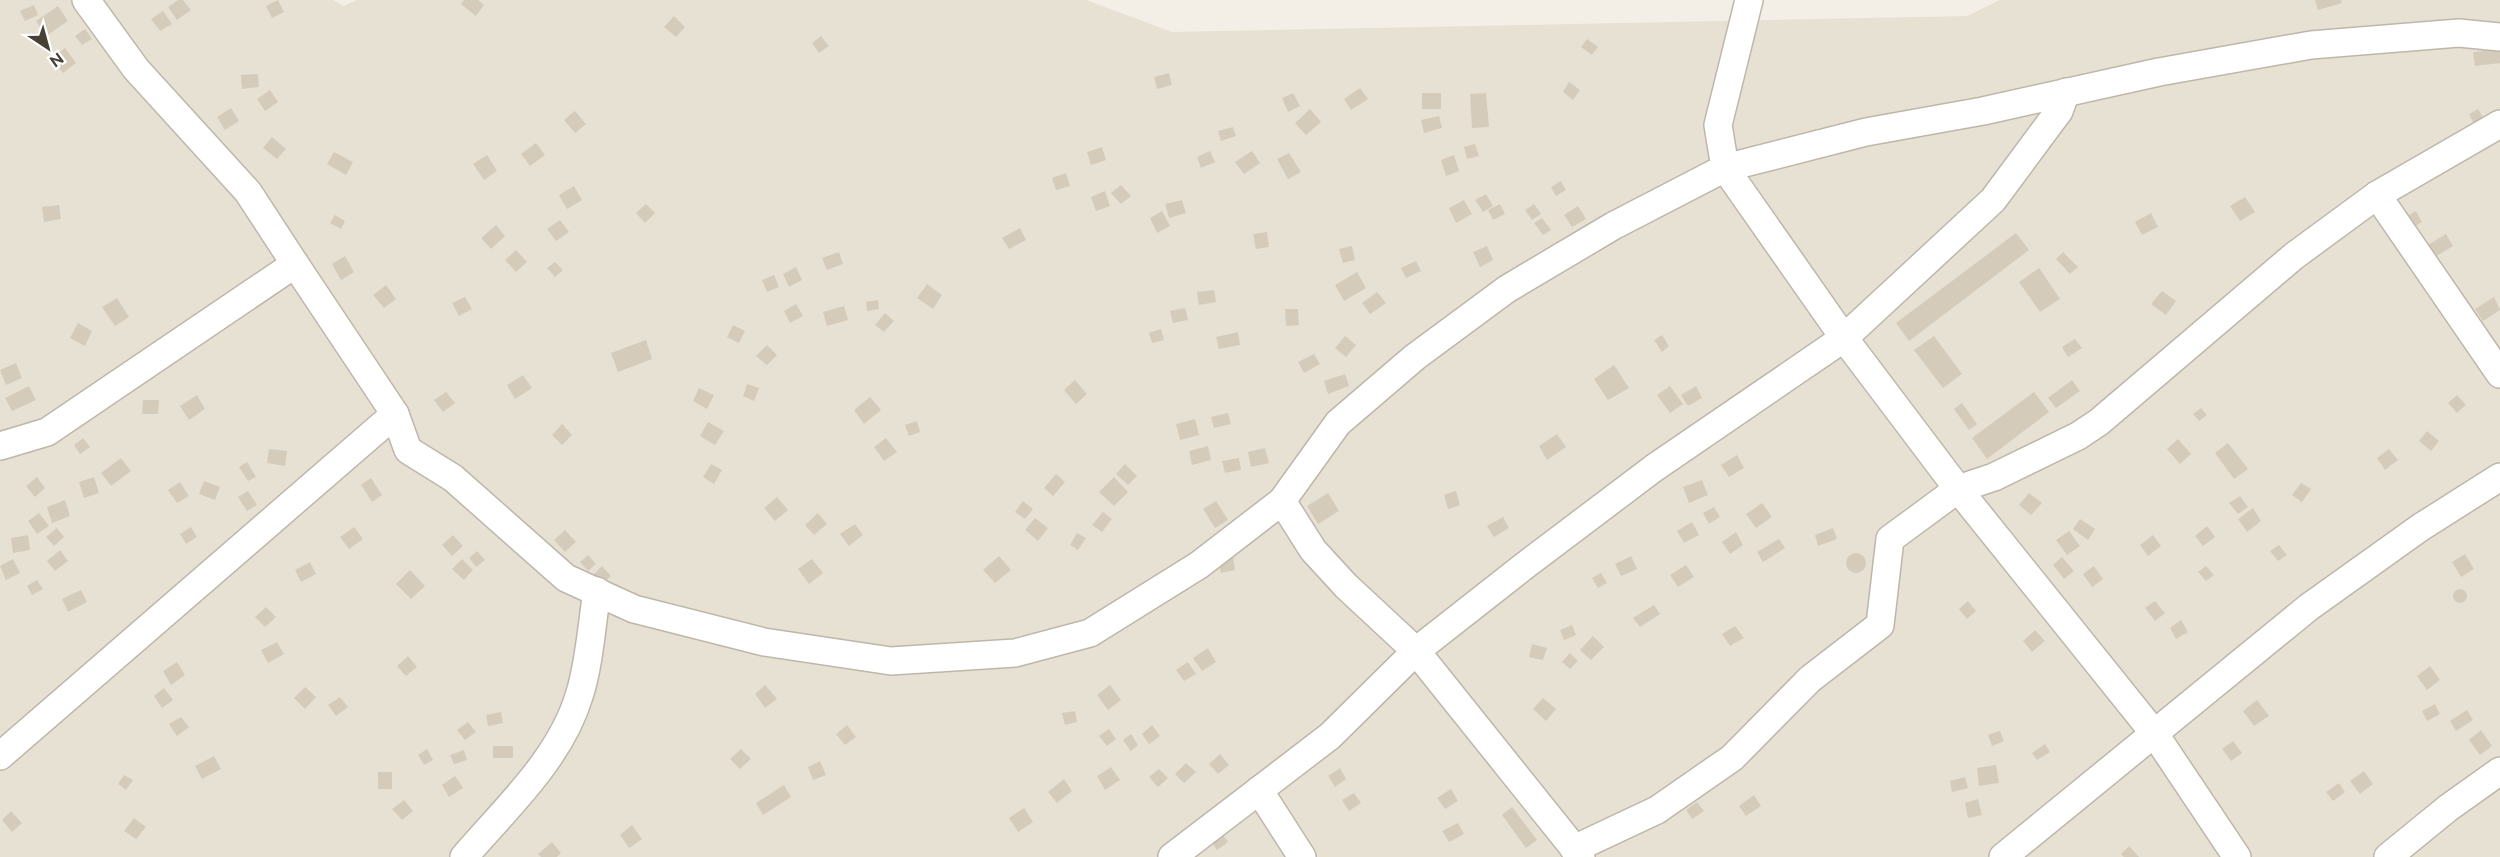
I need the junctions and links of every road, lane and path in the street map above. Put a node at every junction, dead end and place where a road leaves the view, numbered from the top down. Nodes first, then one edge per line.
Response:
1 (86, 0) edge
2 (1749, 0) edge
3 (2500, 37) edge
4 (2066, 92) junction
5 (2500, 124) edge
6 (1725, 168) junction
7 (2377, 195) junction
8 (295, 264) junction
9 (1844, 338) junction
10 (2500, 374) edge
11 (395, 414) junction
12 (0, 446) edge
13 (2500, 477) edge
14 (1958, 489) junction
15 (1282, 501) junction
16 (597, 591) junction
17 (1416, 651) junction
18 (2154, 733) junction
19 (0, 756) edge
20 (2500, 771) edge
21 (1259, 790) junction
22 (1577, 853) edge
23 (464, 857) edge
24 (1172, 857) edge
25 (1302, 857) edge
26 (2003, 857) edge
27 (2237, 857) edge
28 (2388, 857) edge

1 - 8 street
2 - 6 street
3 - 4 street
4 - 6 street
4 - 9 street
5 - 7 street
6 - 9 street
6 - 15 street
7 - 10 street
7 - 14 street
8 - 11 street
8 - 12 street
9 - 14 street
9 - 17 street
11 - 16 street
11 - 19 street
13 - 18 street
14 - 18 street
14 - 22 street
15 - 16 street
15 - 17 street
16 - 23 street
17 - 21 street
17 - 22 street
18 - 26 street
18 - 27 street
20 - 28 street
21 - 24 street
21 - 25 street

